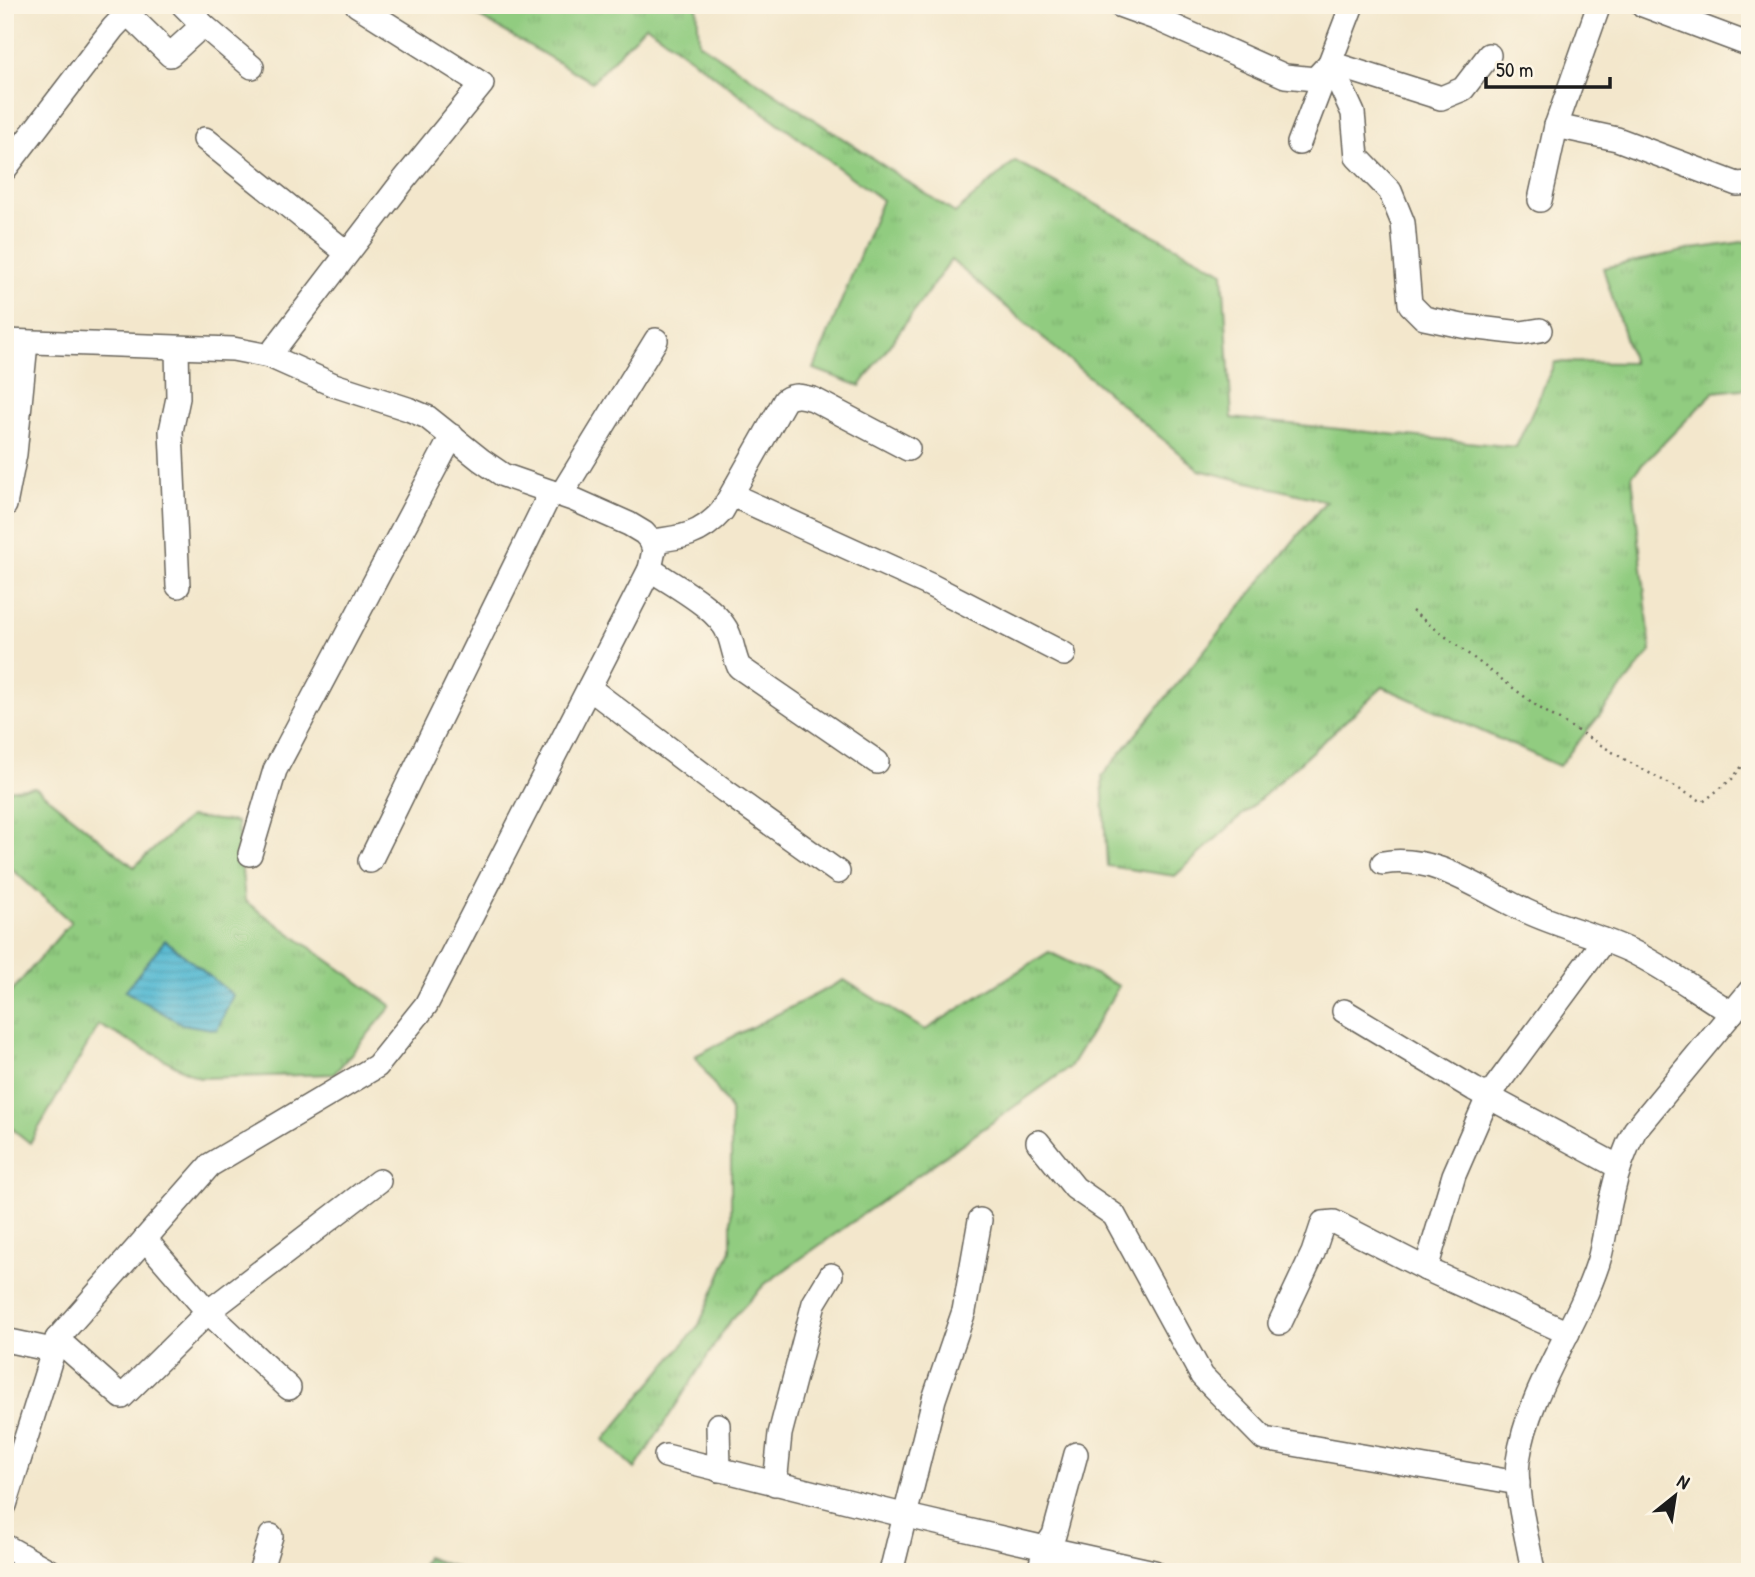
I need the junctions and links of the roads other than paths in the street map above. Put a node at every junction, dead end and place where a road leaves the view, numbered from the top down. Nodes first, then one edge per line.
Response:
1 (183, 5) edge
2 (357, 5) edge
3 (1119, 5) edge
4 (1352, 5) edge
5 (1599, 5) edge
6 (1643, 5) edge
7 (131, 9) edge
8 (203, 25) junction
9 (1750, 46) edge
10 (1489, 55) dead end
11 (1329, 63) junction
12 (252, 67) dead end
13 (1556, 126) junction
14 (205, 139) dead end
15 (1299, 143) dead end
16 (5, 169) edge
17 (1750, 183) edge
18 (1540, 201) dead end
19 (347, 254) junction
20 (1540, 330) dead end
21 (656, 340) dead end
22 (16, 342) edge
23 (177, 348) junction
24 (269, 356) junction
25 (452, 436) junction
26 (908, 449) dead end
27 (556, 494) junction
28 (732, 495) junction
29 (5, 505) edge
30 (651, 541) junction
31 (650, 569) junction
32 (178, 586) dead end
33 (1064, 654) dead end
34 (589, 688) junction
35 (877, 762) dead end
36 (250, 854) dead end
37 (370, 861) dead end
38 (1383, 863) dead end
39 (838, 872) dead end
40 (1604, 940) junction
41 (1750, 990) edge
42 (1344, 1011) dead end
43 (1732, 1013) junction
44 (1488, 1097) junction
45 (1038, 1142) dead end
46 (1619, 1167) junction
47 (379, 1181) dead end
48 (980, 1220) dead end
49 (145, 1239) junction
50 (1426, 1269) junction
51 (831, 1275) dead end
52 (208, 1312) junction
53 (1280, 1323) dead end
54 (1568, 1333) junction
55 (5, 1340) edge
56 (50, 1344) junction
57 (289, 1388) dead end
58 (718, 1425) dead end
59 (1076, 1454) dead end
60 (666, 1456) dead end
61 (719, 1470) junction
62 (1518, 1483) junction
63 (775, 1484) junction
64 (5, 1505) edge
65 (903, 1516) junction
66 (271, 1535) dead end
67 (5, 1546) edge
68 (1045, 1548) junction
69 (51, 1572) edge
70 (260, 1572) edge
71 (891, 1572) edge
72 (1040, 1572) edge
73 (1154, 1572) edge
74 (1533, 1572) edge

1 - 8 street
2 - 19 street
3 - 11 street
4 - 11 street
5 - 13 street
6 - 9 street
7 - 8 street
7 - 16 street
8 - 12 street
10 - 11 street
11 - 15 street
11 - 20 street
13 - 17 street
13 - 18 street
14 - 19 street
19 - 24 street
21 - 27 street
22 - 23 street
22 - 29 street
23 - 24 street
23 - 32 street
24 - 25 street
25 - 27 street
25 - 36 street
26 - 28 street
27 - 30 street
27 - 37 street
28 - 30 street
28 - 33 street
30 - 31 street
31 - 34 street
31 - 35 street
34 - 39 street
34 - 49 street
38 - 40 street
40 - 43 street
40 - 44 street
41 - 43 street
42 - 44 street
43 - 46 street
44 - 46 street
44 - 50 street
45 - 62 street
46 - 54 street
47 - 52 street
48 - 65 street
49 - 52 street
49 - 56 street
50 - 53 street
50 - 54 street
51 - 63 street
52 - 56 street
52 - 57 street
54 - 62 street
55 - 56 street
56 - 64 street
58 - 61 street
59 - 68 street
60 - 61 street
61 - 63 street
62 - 74 street
63 - 65 street
65 - 68 street
65 - 71 street
66 - 70 street
67 - 69 street
68 - 72 street
68 - 73 street

